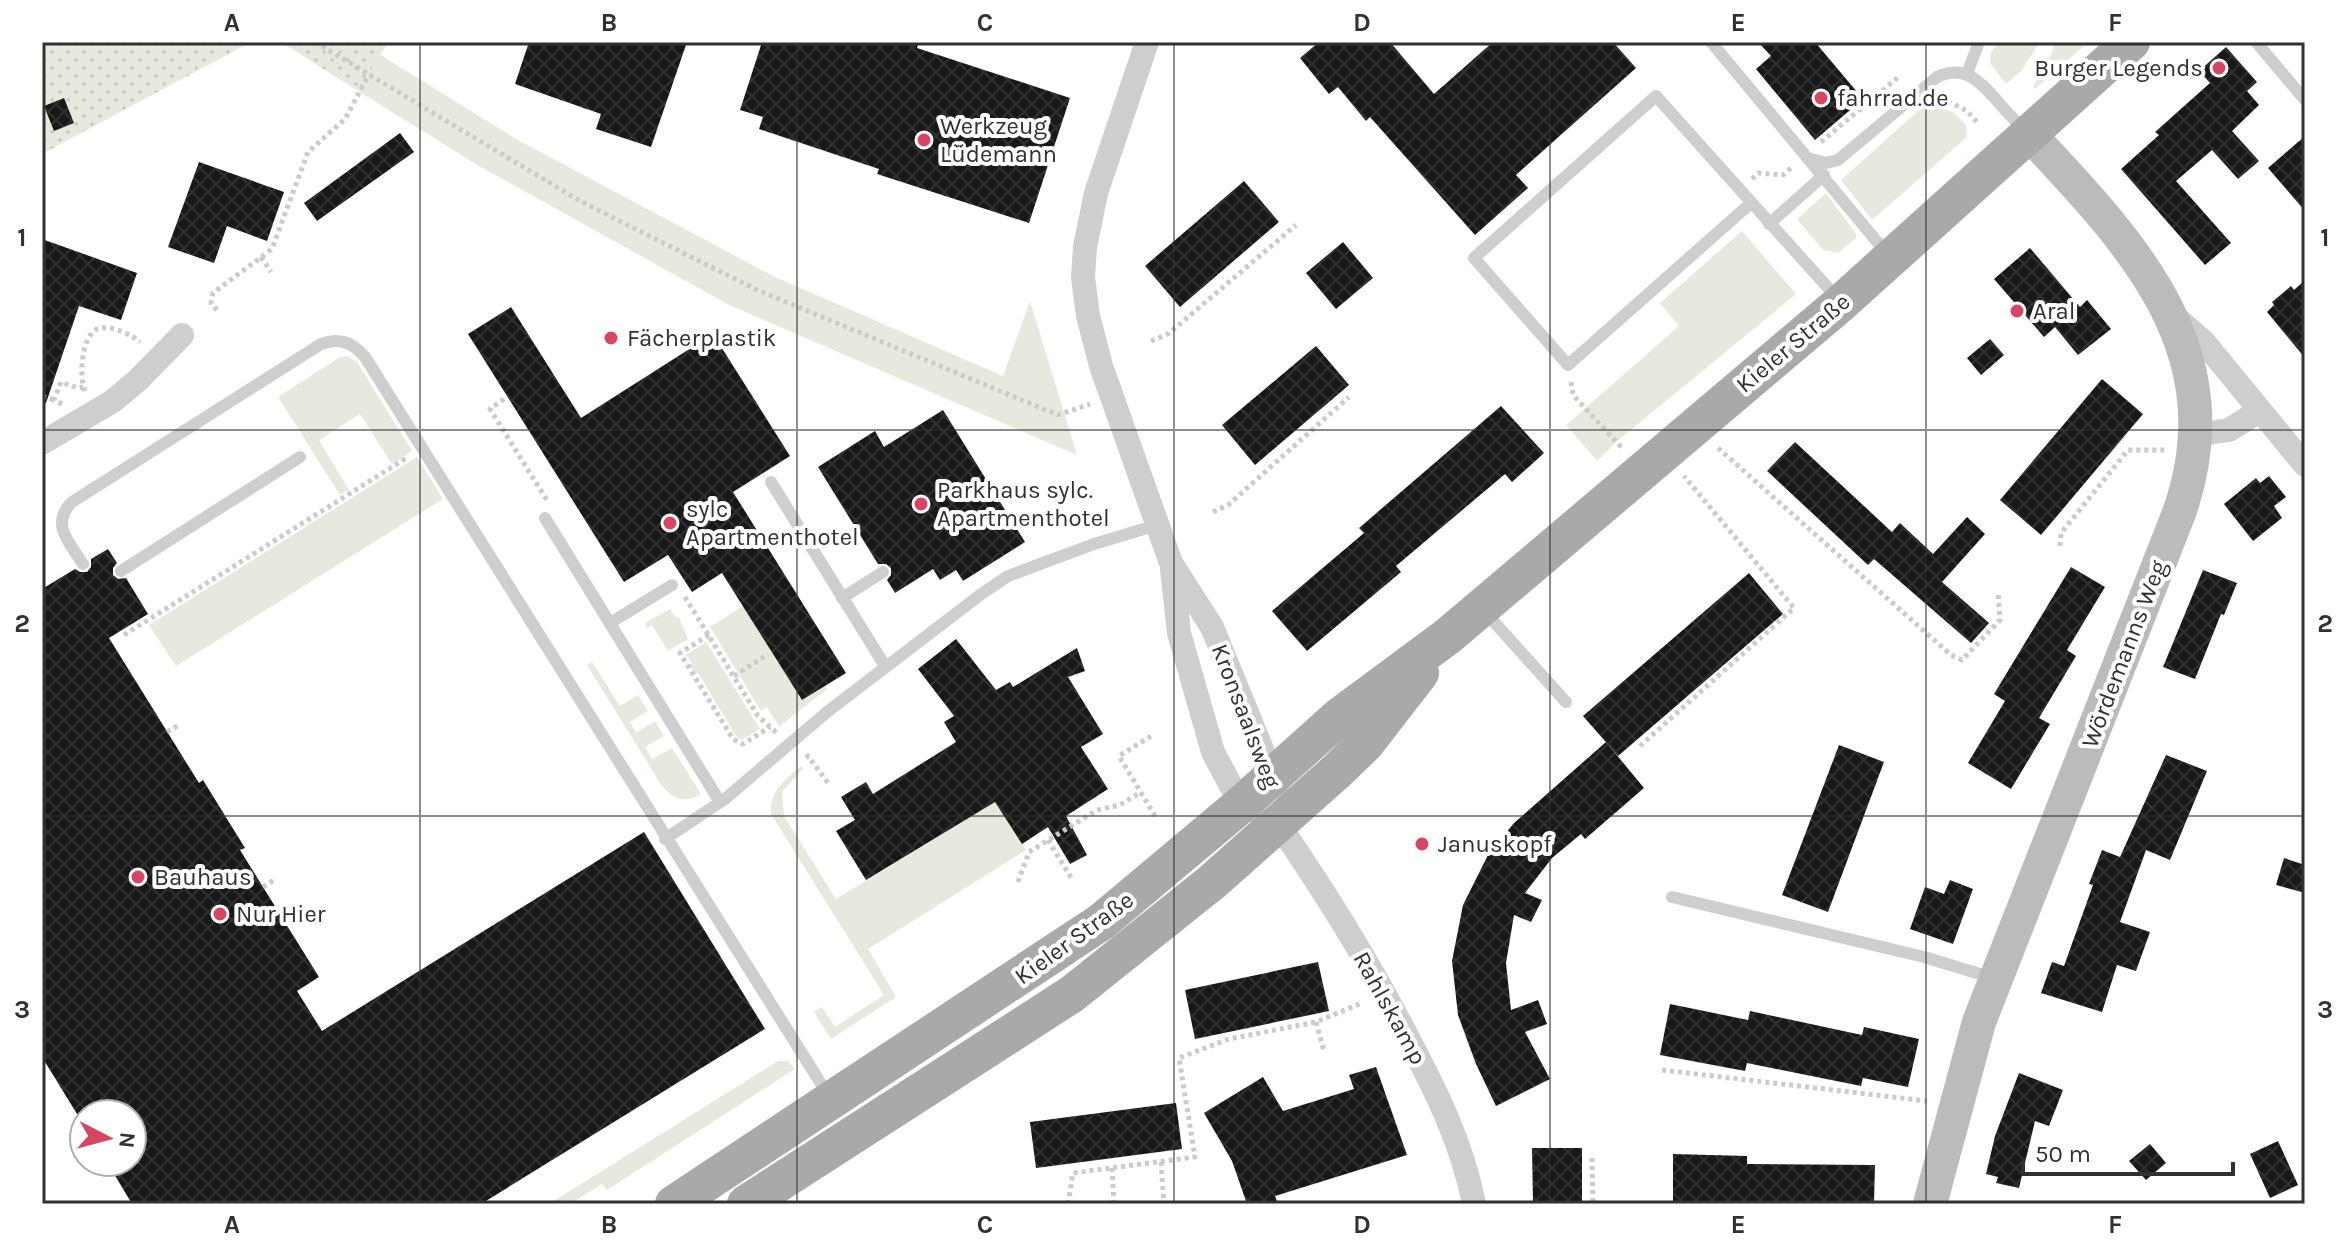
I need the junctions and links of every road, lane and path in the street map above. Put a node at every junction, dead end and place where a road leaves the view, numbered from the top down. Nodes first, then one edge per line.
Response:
1 (315, 42) edge
2 (1147, 42) edge
3 (1711, 42) edge
4 (1979, 42) edge
5 (2131, 42) edge
6 (2256, 42) edge
7 (1967, 74) junction
8 (1901, 75) dead end
9 (368, 76) junction
10 (1929, 84) junction
11 (2305, 100) edge
12 (1978, 123) dead end
13 (2030, 135) junction
14 (1809, 156) junction
15 (1824, 175) junction
16 (1751, 203) junction
17 (1769, 224) junction
18 (1296, 225) dead end
19 (261, 257) junction
20 (1891, 258) junction
21 (271, 272) dead end
22 (1841, 303) junction
23 (217, 310) dead end
24 (2171, 314) junction
25 (182, 335) dead end
26 (1151, 341) dead end
27 (159, 358) junction
28 (1568, 365) junction
29 (42, 396) edge
30 (1112, 396) junction
31 (1349, 397) dead end
32 (504, 399) dead end
33 (54, 400) dead end
34 (95, 411) junction
35 (2259, 411) junction
36 (1693, 426) junction
37 (2194, 442) junction
38 (42, 443) edge
39 (422, 448) junction
40 (300, 457) dead end
41 (1654, 461) junction
42 (2305, 465) edge
43 (771, 482) dead end
44 (1213, 512) dead end
45 (545, 518) joint
46 (1157, 525) junction
47 (2060, 546) dead end
48 (1171, 563) junction
49 (83, 564) dead end
50 (121, 571) dead end
51 (883, 572) dead end
52 (672, 585) joint
53 (1998, 591) dead end
54 (842, 598) junction
55 (1480, 608) junction
56 (610, 623) junction
57 (124, 635) dead end
58 (709, 635) junction
59 (1448, 636) junction
60 (768, 654) dead end
61 (885, 666) junction
62 (734, 676) junction
63 (1566, 702) dead end
64 (179, 725) dead end
65 (770, 727) junction
66 (167, 732) dead end
67 (1151, 736) dead end
68 (789, 744) junction
69 (1640, 746) dead end
70 (1274, 775) junction
71 (828, 783) dead end
72 (1141, 792) junction
73 (720, 802) junction
74 (1243, 803) junction
75 (1155, 816) dead end
76 (1279, 825) junction
77 (665, 839) junction
78 (1048, 840) junction
79 (274, 880) dead end
80 (1073, 881) dead end
81 (1018, 882) dead end
82 (263, 887) dead end
83 (1672, 897) dead end
84 (1996, 979) junction
85 (1385, 994) junction
86 (1316, 1022) junction
87 (1324, 1051) dead end
88 (1662, 1070) dead end
89 (831, 1100) junction
90 (1956, 1104) junction
91 (1592, 1158) dead end
92 (1161, 1162) junction
93 (1112, 1168) junction
94 (674, 1204) edge
95 (746, 1204) edge
96 (1068, 1204) edge
97 (1114, 1204) edge
98 (1164, 1204) edge
99 (1474, 1204) edge
100 (1593, 1204) edge
101 (1930, 1204) edge

1 - 9 path
2 - 30 street, Kronsaalsweg
3 - 14 lane
4 - 7 lane
5 - 13 main road, Kieler Straße
6 - 11 lane
7 - 10 lane
7 - 13 lane
8 - 14 path
9 - 19 path
9 - 30 path
10 - 12 path
10 - 14 lane
13 - 20 main road, Kieler Straße
13 - 24 street, Wördemanns Weg
14 - 15 lane
15 - 17 lane
15 - 20 lane
16 - 17 lane
16 - 28 lane
16 - 28 lane
17 - 22 lane
18 - 26 path
19 - 21 path
19 - 23 path
20 - 22 main road, Kieler Straße
22 - 36 main road, Kieler Straße
24 - 35 street
24 - 37 street, Wördemanns Weg
25 - 27 street
27 - 34 street
27 - 34 path
28 - 41 path
29 - 33 path
30 - 46 street, Kronsaalsweg
31 - 44 path
32 - 45 path
34 - 38 street
35 - 37 street
35 - 42 street
36 - 41 main road, Kieler Straße
36 - 53 path
37 - 47 path
37 - 84 street, Wördemanns Weg
39 - 49 lane
39 - 57 path
39 - 77 lane
40 - 50 lane
41 - 55 main road, Kieler Straße
41 - 69 path
43 - 54 lane
45 - 56 lane
46 - 48 street, Kronsaalsweg
46 - 61 lane
48 - 70 street, Kronsaalsweg
48 - 74 street, Kronsaalsweg
51 - 54 lane
52 - 56 lane
52 - 58 path
54 - 61 lane
55 - 59 main road, Kieler Straße
55 - 63 lane
56 - 73 lane
58 - 62 path
58 - 65 path
59 - 70 main road, Kieler Straße
59 - 76 main road, Kieler Straße
60 - 62 path
61 - 68 lane
62 - 65 path
64 - 66 path
65 - 68 path
67 - 72 path
68 - 71 path
68 - 73 lane
70 - 74 main road, Kieler Straße
70 - 76 street, Kronsaalsweg
72 - 75 path
72 - 78 path
73 - 77 lane
74 - 76 street, Kronsaalsweg
74 - 89 main road, Kieler Straße
76 - 85 street, Rahlskamp
76 - 95 main road, Kieler Straße
77 - 89 lane
78 - 80 path
78 - 81 path
79 - 82 path
83 - 84 lane
84 - 90 street, Wördemanns Weg
85 - 86 path
85 - 99 street, Rahlskamp
86 - 87 path
86 - 92 path
88 - 90 path
89 - 94 main road, Kieler Straße
90 - 101 street, Wördemanns Weg
91 - 100 path
92 - 93 path
92 - 98 path
93 - 96 path
93 - 97 path

